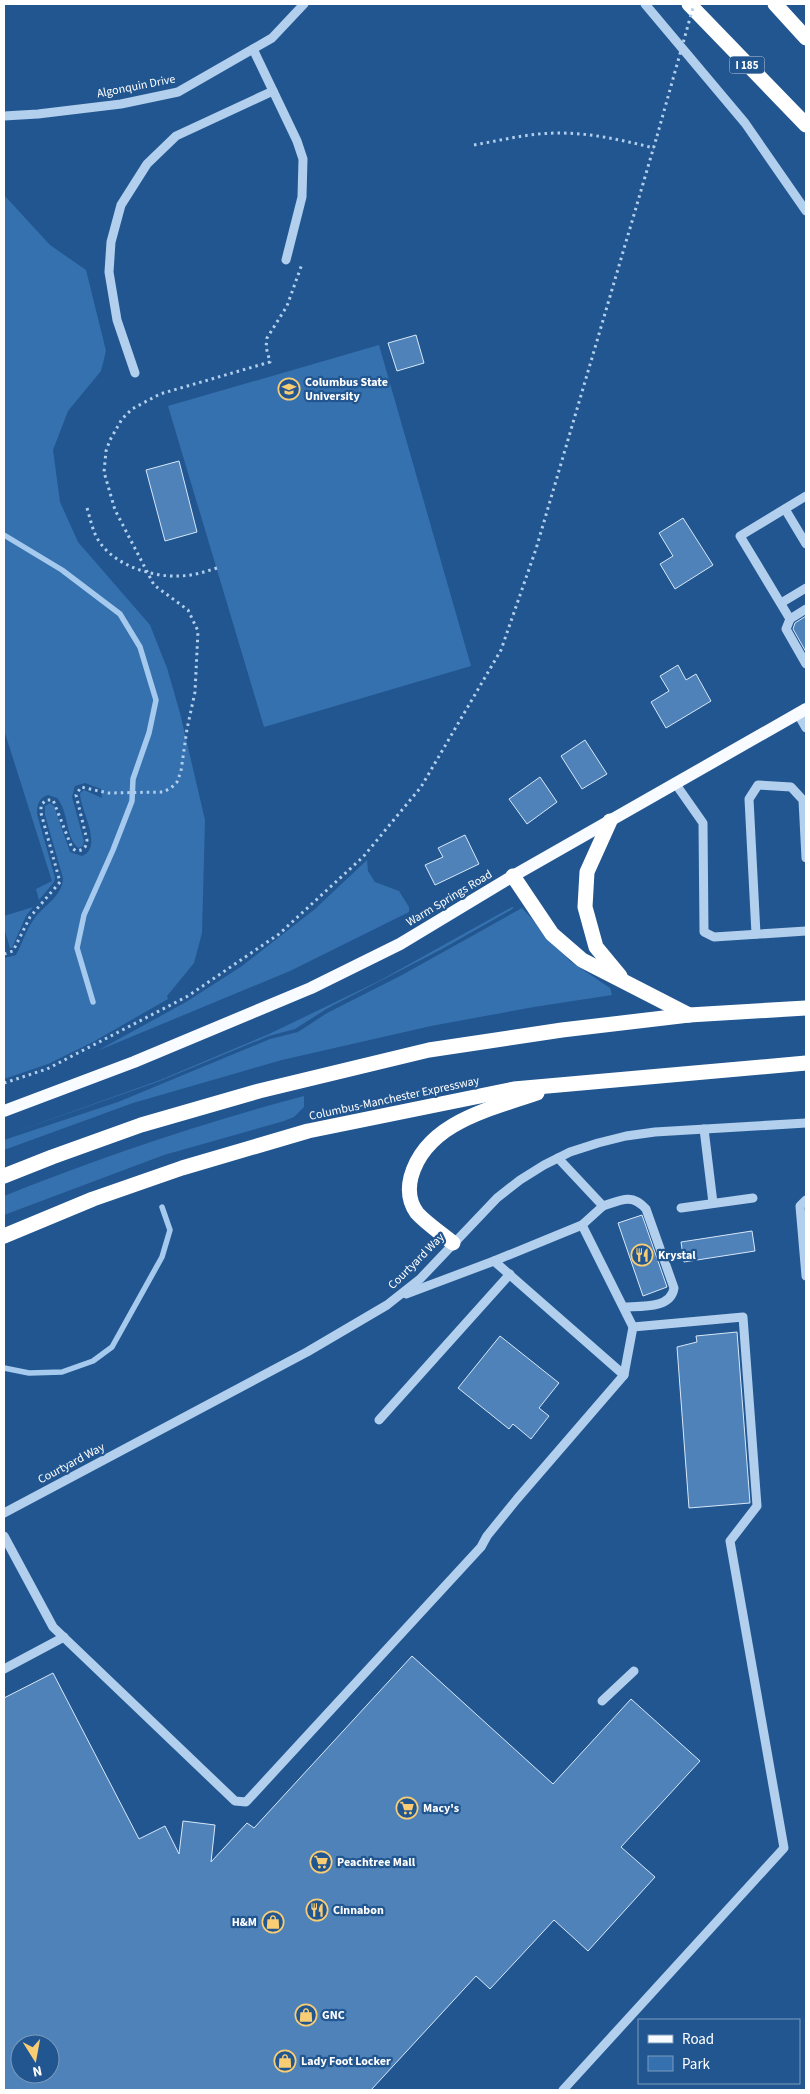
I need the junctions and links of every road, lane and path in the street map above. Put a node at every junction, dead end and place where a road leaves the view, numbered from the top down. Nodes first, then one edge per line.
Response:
1 (304, 4) edge
2 (645, 4) edge
3 (689, 4) edge
4 (694, 4) edge
5 (775, 4) edge
6 (806, 38) edge
7 (253, 49) junction
8 (273, 91) junction
9 (4, 116) edge
10 (806, 125) edge
11 (474, 145) dead end
12 (654, 148) junction
13 (806, 211) edge
14 (286, 260) dead end
15 (302, 264) dead end
16 (135, 373) dead end
17 (806, 496) edge
18 (88, 508) dead end
19 (785, 508) junction
20 (806, 544) edge
21 (217, 568) dead end
22 (146, 571) junction
23 (806, 588) edge
24 (780, 603) junction
25 (806, 609) edge
26 (790, 618) junction
27 (806, 664) edge
28 (802, 712) edge
29 (806, 728) edge
30 (676, 783) junction
31 (610, 821) junction
32 (806, 858) edge
33 (513, 876) junction
34 (806, 931) edge
35 (756, 934) junction
36 (4, 954) edge
37 (626, 983) junction
38 (806, 1008) edge
39 (689, 1015) junction
40 (806, 1064) edge
41 (4, 1083) edge
42 (563, 1084) junction
43 (4, 1111) edge
44 (806, 1124) edge
45 (704, 1129) junction
46 (558, 1158) junction
47 (4, 1176) edge
48 (753, 1198) dead end
49 (806, 1200) edge
50 (713, 1203) junction
51 (603, 1206) junction
52 (681, 1208) dead end
53 (582, 1226) junction
54 (4, 1236) edge
55 (453, 1243) junction
56 (494, 1260) junction
57 (510, 1274) junction
58 (806, 1276) edge
59 (399, 1297) junction
60 (624, 1308) junction
61 (633, 1327) junction
62 (624, 1376) junction
63 (379, 1420) dead end
64 (4, 1513) edge
65 (4, 1536) edge
66 (64, 1638) junction
67 (4, 1669) edge
68 (634, 1671) dead end
69 (602, 1701) dead end
70 (563, 2090) edge

1 - 7 street, Algonquin Drive
2 - 13 street
3 - 10 highway, I 185
4 - 12 path, bridge
5 - 6 highway
7 - 8 street
7 - 9 street, Algonquin Drive
8 - 14 street
8 - 16 street
11 - 12 path
12 - 41 path
15 - 22 path
17 - 19 street
18 - 22 path
19 - 20 street
19 - 24 street
21 - 22 path
22 - 36 path
23 - 24 street
24 - 26 street
25 - 26 street
26 - 27 street
28 - 29 street
28 - 30 main road, Warm Springs Road
30 - 31 main road, Warm Springs Road
30 - 35 street
31 - 33 main road, Warm Springs Road
31 - 37 highway
32 - 35 street
33 - 37 highway
33 - 43 main road, Warm Springs Road
34 - 35 street
37 - 39 highway
38 - 39 highway
39 - 47 highway
40 - 42 highway, Columbus-Manchester Expressway
42 - 54 highway, Columbus-Manchester Expressway
42 - 55 highway
44 - 45 street, Courtyard Way
45 - 46 street, Courtyard Way
45 - 50 street
46 - 51 street
46 - 55 street, Courtyard Way
48 - 50 street
49 - 58 street
50 - 52 street
51 - 53 street
51 - 60 street
53 - 56 street
53 - 60 street
55 - 59 street, Courtyard Way
56 - 57 street
56 - 59 street
57 - 62 street
57 - 63 street
59 - 64 street, Courtyard Way
60 - 61 street
61 - 62 street
61 - 70 street
62 - 66 street
65 - 66 street
66 - 67 street
68 - 69 street

